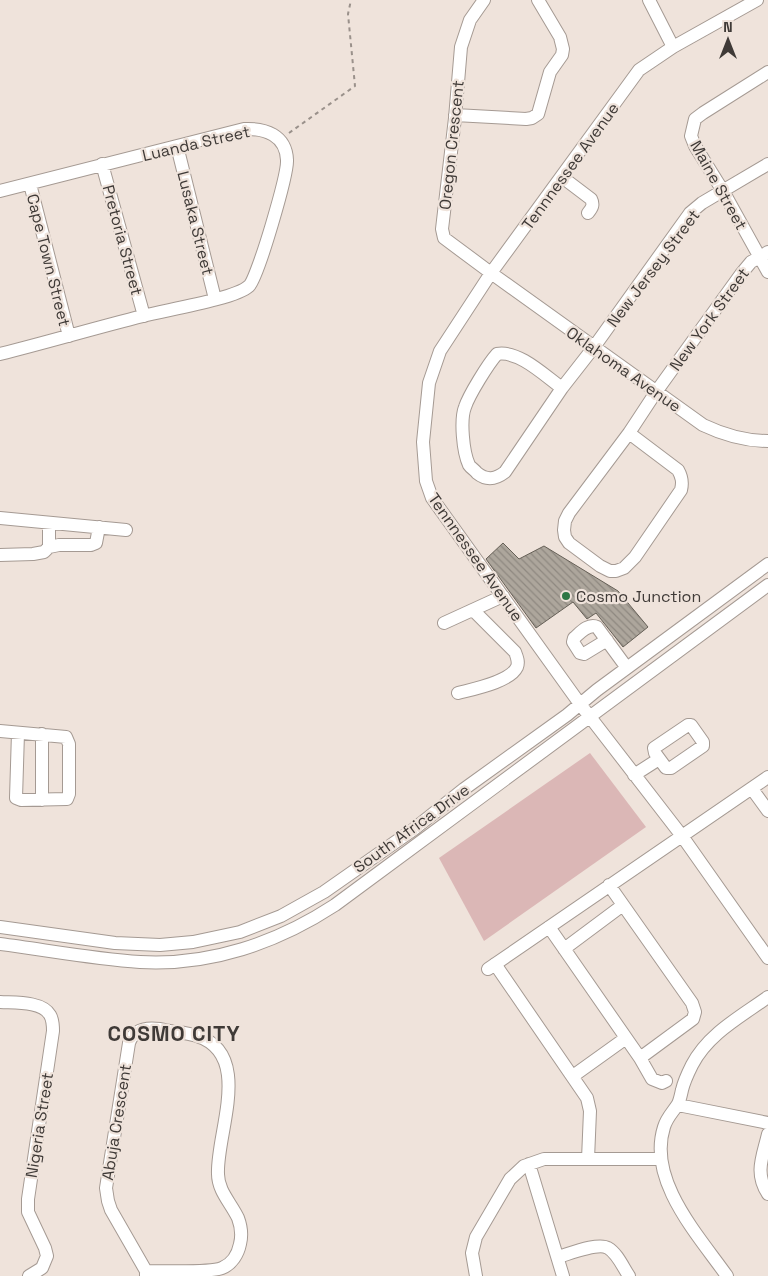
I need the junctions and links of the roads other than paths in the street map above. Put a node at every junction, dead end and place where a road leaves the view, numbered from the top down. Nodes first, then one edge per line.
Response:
1 (484, 0) edge
2 (538, 0) edge
3 (649, 0) edge
4 (757, 0) edge
5 (673, 47) junction
6 (768, 72) edge
7 (455, 115) junction
8 (177, 146) junction
9 (102, 164) junction
10 (768, 164) edge
11 (562, 177) junction
12 (30, 184) junction
13 (0, 190) edge
14 (723, 191) junction
15 (588, 213) dead end
16 (763, 254) edge
17 (768, 272) edge
18 (491, 274) junction
19 (215, 299) junction
20 (144, 316) junction
21 (69, 336) junction
22 (594, 347) junction
23 (0, 354) edge
24 (562, 388) junction
25 (656, 392) junction
26 (630, 433) junction
27 (768, 441) edge
28 (0, 518) edge
29 (49, 523) junction
30 (99, 527) junction
31 (126, 530) dead end
32 (49, 547) junction
33 (0, 555) edge
34 (768, 564) edge
35 (768, 585) edge
36 (503, 596) junction
37 (473, 610) junction
38 (444, 623) dead end
39 (606, 640) dead end
40 (627, 668) junction
41 (458, 693) dead end
42 (580, 704) junction
43 (590, 717) junction
44 (0, 731) edge
45 (18, 733) junction
46 (42, 734) junction
47 (658, 759) dead end
48 (634, 775) junction
49 (768, 777) edge
50 (752, 789) junction
51 (42, 800) junction
52 (768, 812) edge
53 (682, 836) junction
54 (609, 886) junction
55 (623, 906) junction
56 (0, 927) edge
57 (549, 927) junction
58 (0, 944) edge
59 (564, 949) junction
60 (768, 958) edge
61 (768, 998) edge
62 (0, 1002) edge
63 (626, 1038) junction
64 (640, 1058) junction
65 (573, 1076) junction
66 (666, 1081) dead end
67 (678, 1104) junction
68 (768, 1123) edge
69 (768, 1134) edge
70 (661, 1158) junction
71 (588, 1159) junction
72 (529, 1164) junction
73 (768, 1194) edge
74 (558, 1256) junction
75 (146, 1274) edge
76 (29, 1276) edge
77 (476, 1276) edge
78 (562, 1276) edge
79 (629, 1276) edge
80 (726, 1276) edge

1 - 7 street, Oregon Crescent
2 - 7 street
3 - 5 street
4 - 5 street, Tennnessee Avenue
5 - 11 street, Tennnessee Avenue
6 - 14 street, Maine Street
7 - 18 street, Oregon Crescent
8 - 9 street, Luanda Street
8 - 19 street, Lusaka Street
8 - 19 street, Luanda Street
9 - 12 street, Luanda Street
9 - 20 street, Pretoria Street
10 - 14 street, New Jersey Street
11 - 15 street
11 - 18 street, Tennnessee Avenue
12 - 13 street, Luanda Street
12 - 21 street, Cape Town Street
14 - 16 street, Maine Street
14 - 22 street, New Jersey Street
16 - 17 street, Maine Street
16 - 25 street, New York Street
18 - 22 street, Oklahoma Avenue
18 - 36 street, Tennnessee Avenue
19 - 20 street
20 - 21 street
21 - 23 street
22 - 24 street, New Jersey Street
22 - 25 street, Oklahoma Avenue
24 - 24 street, New Jersey Street
25 - 26 street, New York Street
25 - 27 street, Oklahoma Avenue
26 - 26 street, New York Street
28 - 29 street
29 - 30 street
29 - 32 street
30 - 31 street
30 - 32 street
32 - 33 street
34 - 40 street, South Africa Drive
35 - 43 street, South Africa Drive
36 - 37 street
36 - 42 street, Tennnessee Avenue
37 - 38 street
37 - 41 street
39 - 40 street
40 - 42 street, South Africa Drive
42 - 43 street, Tennnessee Avenue
42 - 56 street, South Africa Drive
43 - 48 street, Tennnessee Avenue
43 - 58 street, South Africa Drive
44 - 45 street
45 - 46 street
45 - 51 street
46 - 51 street
46 - 51 street
47 - 48 street
48 - 53 street, Tennnessee Avenue
49 - 50 street
50 - 52 street
50 - 53 street
53 - 54 street
53 - 60 street, Tennnessee Avenue
54 - 55 street
54 - 57 street
55 - 59 street
55 - 64 street
57 - 59 street
57 - 65 street
59 - 63 street
61 - 67 street
62 - 76 street, Nigeria Street
63 - 64 street
63 - 65 street
64 - 66 street
65 - 71 street
67 - 68 street
67 - 70 street
69 - 73 street
70 - 71 street
70 - 80 street
71 - 72 street
72 - 74 street
72 - 77 street
74 - 78 street
74 - 79 street
75 - 75 street, Abuja Crescent

